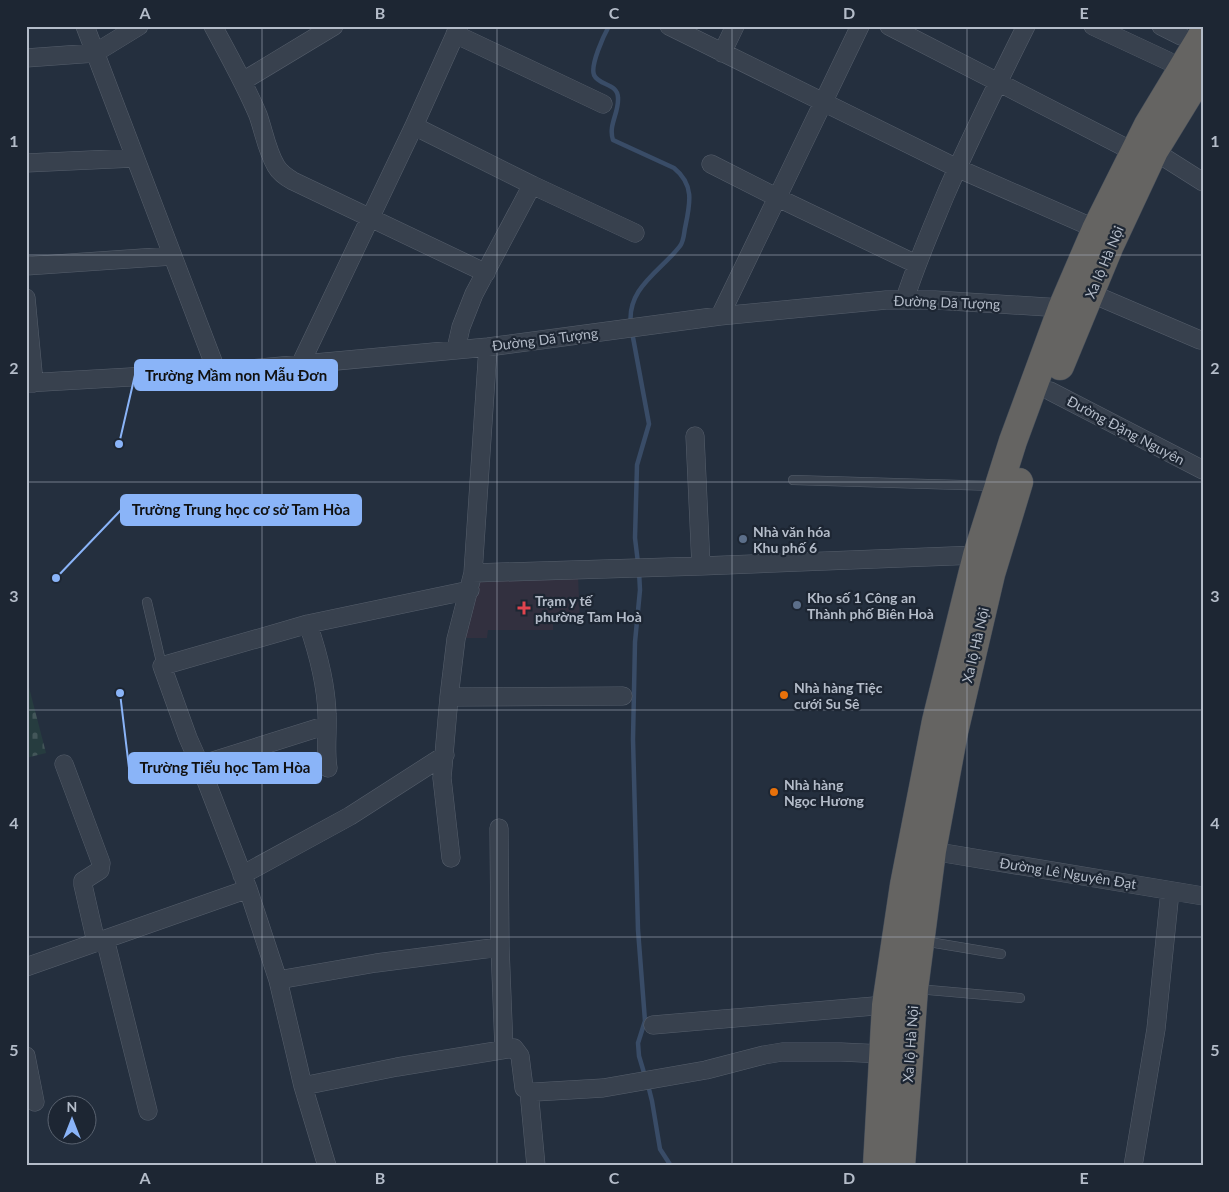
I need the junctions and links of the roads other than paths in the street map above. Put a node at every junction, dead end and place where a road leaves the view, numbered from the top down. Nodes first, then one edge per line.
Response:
1 (85, 26) edge
2 (139, 26) edge
3 (213, 26) edge
4 (334, 26) edge
5 (668, 26) edge
6 (734, 26) edge
7 (860, 26) edge
8 (889, 26) edge
9 (1026, 26) edge
10 (1093, 26) edge
11 (457, 30) edge
12 (1183, 30) edge
13 (95, 53) junction
14 (722, 53) junction
15 (26, 58) edge
16 (1189, 78) edge
17 (244, 81) junction
18 (998, 81) junction
19 (822, 103) junction
20 (603, 104) dead end
21 (414, 126) junction
22 (1150, 140) junction
23 (134, 158) junction
24 (26, 163) edge
25 (711, 164) dead end
26 (957, 168) junction
27 (1203, 182) edge
28 (532, 185) junction
29 (776, 197) junction
30 (371, 217) junction
31 (1096, 229) junction
32 (635, 233) dead end
33 (172, 256) junction
34 (916, 264) junction
35 (26, 266) edge
36 (486, 273) junction
37 (1090, 294) junction
38 (26, 298) edge
39 (905, 299) junction
40 (1062, 308) junction
41 (720, 316) junction
42 (1200, 340) dead end
43 (488, 346) junction
44 (456, 350) junction
45 (301, 363) junction
46 (217, 372) junction
47 (30, 383) edge
48 (1050, 391) junction
49 (695, 436) dead end
50 (1203, 470) edge
51 (793, 480) dead end
52 (998, 486) junction
53 (977, 555) junction
54 (701, 566) junction
55 (472, 582) junction
56 (147, 602) dead end
57 (308, 624) junction
58 (162, 666) junction
59 (623, 696) dead end
60 (448, 697) junction
61 (327, 725) junction
62 (445, 755) junction
63 (64, 764) dead end
64 (200, 764) junction
65 (328, 768) dead end
66 (499, 828) dead end
67 (922, 845) junction
68 (451, 858) dead end
69 (245, 882) junction
70 (1170, 891) junction
71 (1203, 896) edge
72 (101, 940) junction
73 (920, 941) junction
74 (500, 947) junction
75 (1001, 954) dead end
76 (26, 967) edge
77 (278, 980) junction
78 (914, 989) junction
79 (1020, 998) dead end
80 (886, 1006) junction
81 (653, 1025) dead end
82 (504, 1049) junction
83 (884, 1054) junction
84 (26, 1056) edge
85 (303, 1086) junction
86 (529, 1091) junction
87 (36, 1102) dead end
88 (148, 1111) dead end
89 (327, 1166) edge
90 (536, 1166) edge
91 (877, 1166) edge
92 (901, 1166) edge
93 (1133, 1166) edge

1 - 13 street
2 - 13 street
3 - 17 street
4 - 17 street
5 - 14 street
6 - 14 street
7 - 19 street
8 - 18 street
9 - 18 street
10 - 16 street
11 - 20 street
11 - 21 street
12 - 16 highway
13 - 15 street
13 - 23 street
14 - 19 street
16 - 22 highway
17 - 30 street
18 - 22 street
18 - 26 street
19 - 26 street
19 - 29 street
21 - 28 street
21 - 30 street
22 - 27 street
22 - 31 highway
22 - 37 highway, Xa lộ Hà Nội
23 - 24 street
23 - 33 street
25 - 29 street
26 - 31 street
26 - 34 street
28 - 32 street
28 - 36 street
29 - 34 street
29 - 41 street
30 - 36 street
30 - 45 street
31 - 40 highway
33 - 35 street
33 - 46 street
34 - 39 street
36 - 44 street
37 - 42 street
37 - 48 highway, Xa lộ Hà Nội
38 - 47 street
39 - 40 street, Đường Dã Tượng
39 - 41 street, Đường Dã Tượng
40 - 52 highway
41 - 43 street, Đường Dã Tượng
43 - 44 street, Đường Dã Tượng
43 - 55 street
44 - 45 street, Đường Dã Tượng
45 - 46 street, Đường Dã Tượng
46 - 47 street, Đường Dã Tượng
48 - 50 street, Đường Đặng Nguyên
48 - 67 highway, Xa lộ Hà Nội
49 - 54 street
51 - 52 lane
52 - 53 highway
53 - 54 street
53 - 67 highway
54 - 55 street
55 - 57 street
55 - 60 street
56 - 58 lane
57 - 58 street
57 - 61 street
58 - 64 street
59 - 60 street
60 - 62 street
61 - 64 street
61 - 65 street
62 - 68 street
62 - 69 street
63 - 72 street
64 - 69 street
66 - 74 street
67 - 70 street, Đường Lê Nguyên Đạt
67 - 73 highway, Xa lộ Hà Nội
67 - 80 highway, Xa lộ Hà Nội
69 - 72 street
69 - 77 street
70 - 71 street, Đường Lê Nguyên Đạt
70 - 93 street
72 - 76 street
72 - 88 street
73 - 75 lane
73 - 78 highway, Xa lộ Hà Nội
74 - 77 street
74 - 82 street
77 - 85 street
78 - 79 lane
78 - 92 highway, Xa lộ Hà Nội
80 - 81 street
80 - 83 highway, Xa lộ Hà Nội
82 - 85 street
82 - 86 street
83 - 86 street
83 - 91 highway, Xa lộ Hà Nội
84 - 87 street
85 - 89 street
86 - 90 street

